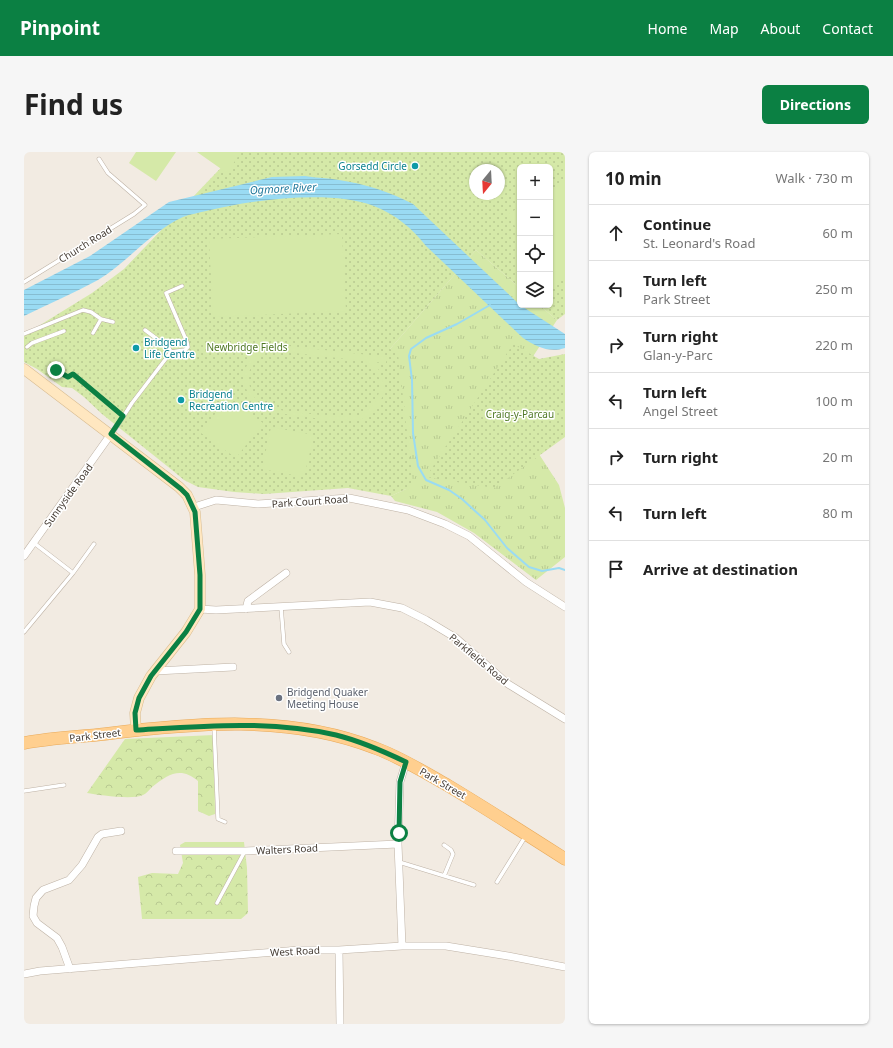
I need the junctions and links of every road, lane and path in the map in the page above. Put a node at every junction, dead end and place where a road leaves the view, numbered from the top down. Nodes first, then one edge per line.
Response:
1 (99, 159) dead end
2 (24, 282) edge
3 (182, 286) dead end
4 (101, 319) junction
5 (113, 322) dead end
6 (145, 330) dead end
7 (64, 331) dead end
8 (93, 333) dead end
9 (24, 334) edge
10 (27, 347) dead end
11 (171, 352) junction
12 (24, 369) edge
13 (56, 370) dead end
14 (123, 416) junction
15 (111, 434) junction
16 (194, 506) junction
17 (34, 543) junction
18 (94, 544) dead end
19 (24, 556) edge
20 (73, 573) junction
21 (286, 573) dead end
22 (281, 607) junction
23 (565, 607) edge
24 (200, 609) junction
25 (246, 609) junction
26 (24, 631) edge
27 (289, 652) dead end
28 (233, 666) dead end
29 (156, 671) junction
30 (565, 720) edge
31 (214, 725) junction
32 (136, 730) junction
33 (24, 743) edge
34 (406, 762) junction
35 (64, 785) dead end
36 (24, 791) edge
37 (225, 822) dead end
38 (121, 832) dead end
39 (527, 834) junction
40 (398, 844) junction
41 (444, 845) dead end
42 (176, 851) dead end
43 (245, 851) junction
44 (565, 859) edge
45 (399, 862) junction
46 (444, 876) junction
47 (497, 882) dead end
48 (474, 885) dead end
49 (217, 903) dead end
50 (402, 946) junction
51 (340, 950) junction
52 (565, 967) edge
53 (70, 969) junction
54 (24, 974) edge
55 (340, 1024) edge

1 - 2 lane, Church Road
3 - 11 lane
4 - 5 lane
4 - 8 lane
4 - 9 lane
6 - 11 lane
7 - 10 lane
11 - 14 lane
12 - 15 street
13 - 14 lane
14 - 15 lane
15 - 16 street
15 - 17 street, Sunnyside Road
16 - 23 street, Park Court Road
16 - 24 street
17 - 19 street, Sunnyside Road
17 - 20 lane
18 - 20 lane
20 - 26 lane
21 - 25 street
22 - 25 street, Parkfields Road
22 - 27 lane
22 - 30 street, Parkfields Road
24 - 25 street, Parkfields Road
24 - 29 street
28 - 29 street
29 - 32 street
31 - 32 main road, Park Street
31 - 34 main road, Park Street
31 - 37 lane
32 - 33 main road, Park Street
34 - 39 main road, Park Street
34 - 40 street
35 - 36 lane
38 - 53 street
39 - 44 main road, Park Street
39 - 47 lane
40 - 43 street, Walters Road
40 - 45 street
41 - 46 lane
42 - 43 street, Walters Road
43 - 49 lane
45 - 46 lane
45 - 50 street
46 - 48 lane
50 - 51 street, West Road
50 - 52 street, West Road
51 - 53 street, West Road
51 - 55 street
53 - 54 street, West Road

